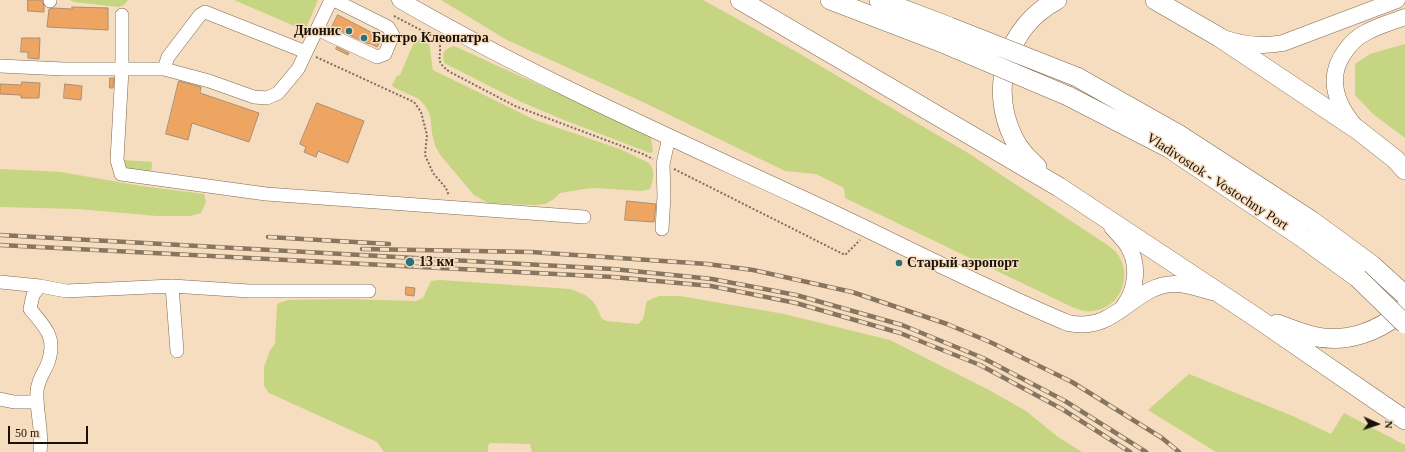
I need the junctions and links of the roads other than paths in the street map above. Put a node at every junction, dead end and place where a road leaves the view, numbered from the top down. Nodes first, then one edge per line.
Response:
1 (331, 0) edge
2 (334, 0) edge
3 (400, 0) edge
4 (740, 0) edge
5 (830, 0) edge
6 (879, 0) edge
7 (1057, 0) edge
8 (1155, 0) edge
9 (1395, 0) edge
10 (122, 15) dead end
11 (1405, 17) edge
12 (317, 29) junction
13 (948, 36) junction
14 (1219, 37) junction
15 (306, 52) junction
16 (0, 66) edge
17 (164, 69) junction
18 (122, 70) junction
19 (1358, 130) junction
20 (669, 136) junction
21 (1405, 170) edge
22 (1059, 186) junction
23 (1100, 214) junction
24 (584, 217) dead end
25 (662, 229) dead end
26 (0, 282) edge
27 (40, 286) junction
28 (172, 286) junction
29 (369, 291) dead end
30 (1405, 295) edge
31 (1224, 296) junction
32 (1405, 308) edge
33 (1121, 309) junction
34 (1251, 314) junction
35 (1405, 324) edge
36 (177, 351) dead end
37 (0, 399) edge
38 (37, 402) junction
39 (1405, 420) edge
40 (40, 452) edge

1 - 12 lane
2 - 12 lane
3 - 20 main road
4 - 22 highway
5 - 13 highway, Vladivostok - Vostochny Port
6 - 13 highway, Vladivostok - Vostochny Port
7 - 22 highway
8 - 14 highway
9 - 14 main road
10 - 18 lane
11 - 19 main road
12 - 15 lane
13 - 30 highway, Vladivostok - Vostochny Port, bridge
13 - 35 highway, Vladivostok - Vostochny Port, bridge
14 - 19 highway
15 - 17 lane
15 - 17 lane
16 - 18 lane
17 - 18 lane
18 - 24 lane
19 - 21 highway
20 - 25 lane
20 - 33 main road
22 - 23 highway
23 - 31 highway
23 - 33 main road
26 - 27 lane
27 - 28 lane
27 - 38 lane
28 - 29 lane
28 - 36 lane
31 - 33 main road
31 - 34 highway
32 - 34 highway
34 - 39 highway
37 - 38 lane
38 - 40 lane

